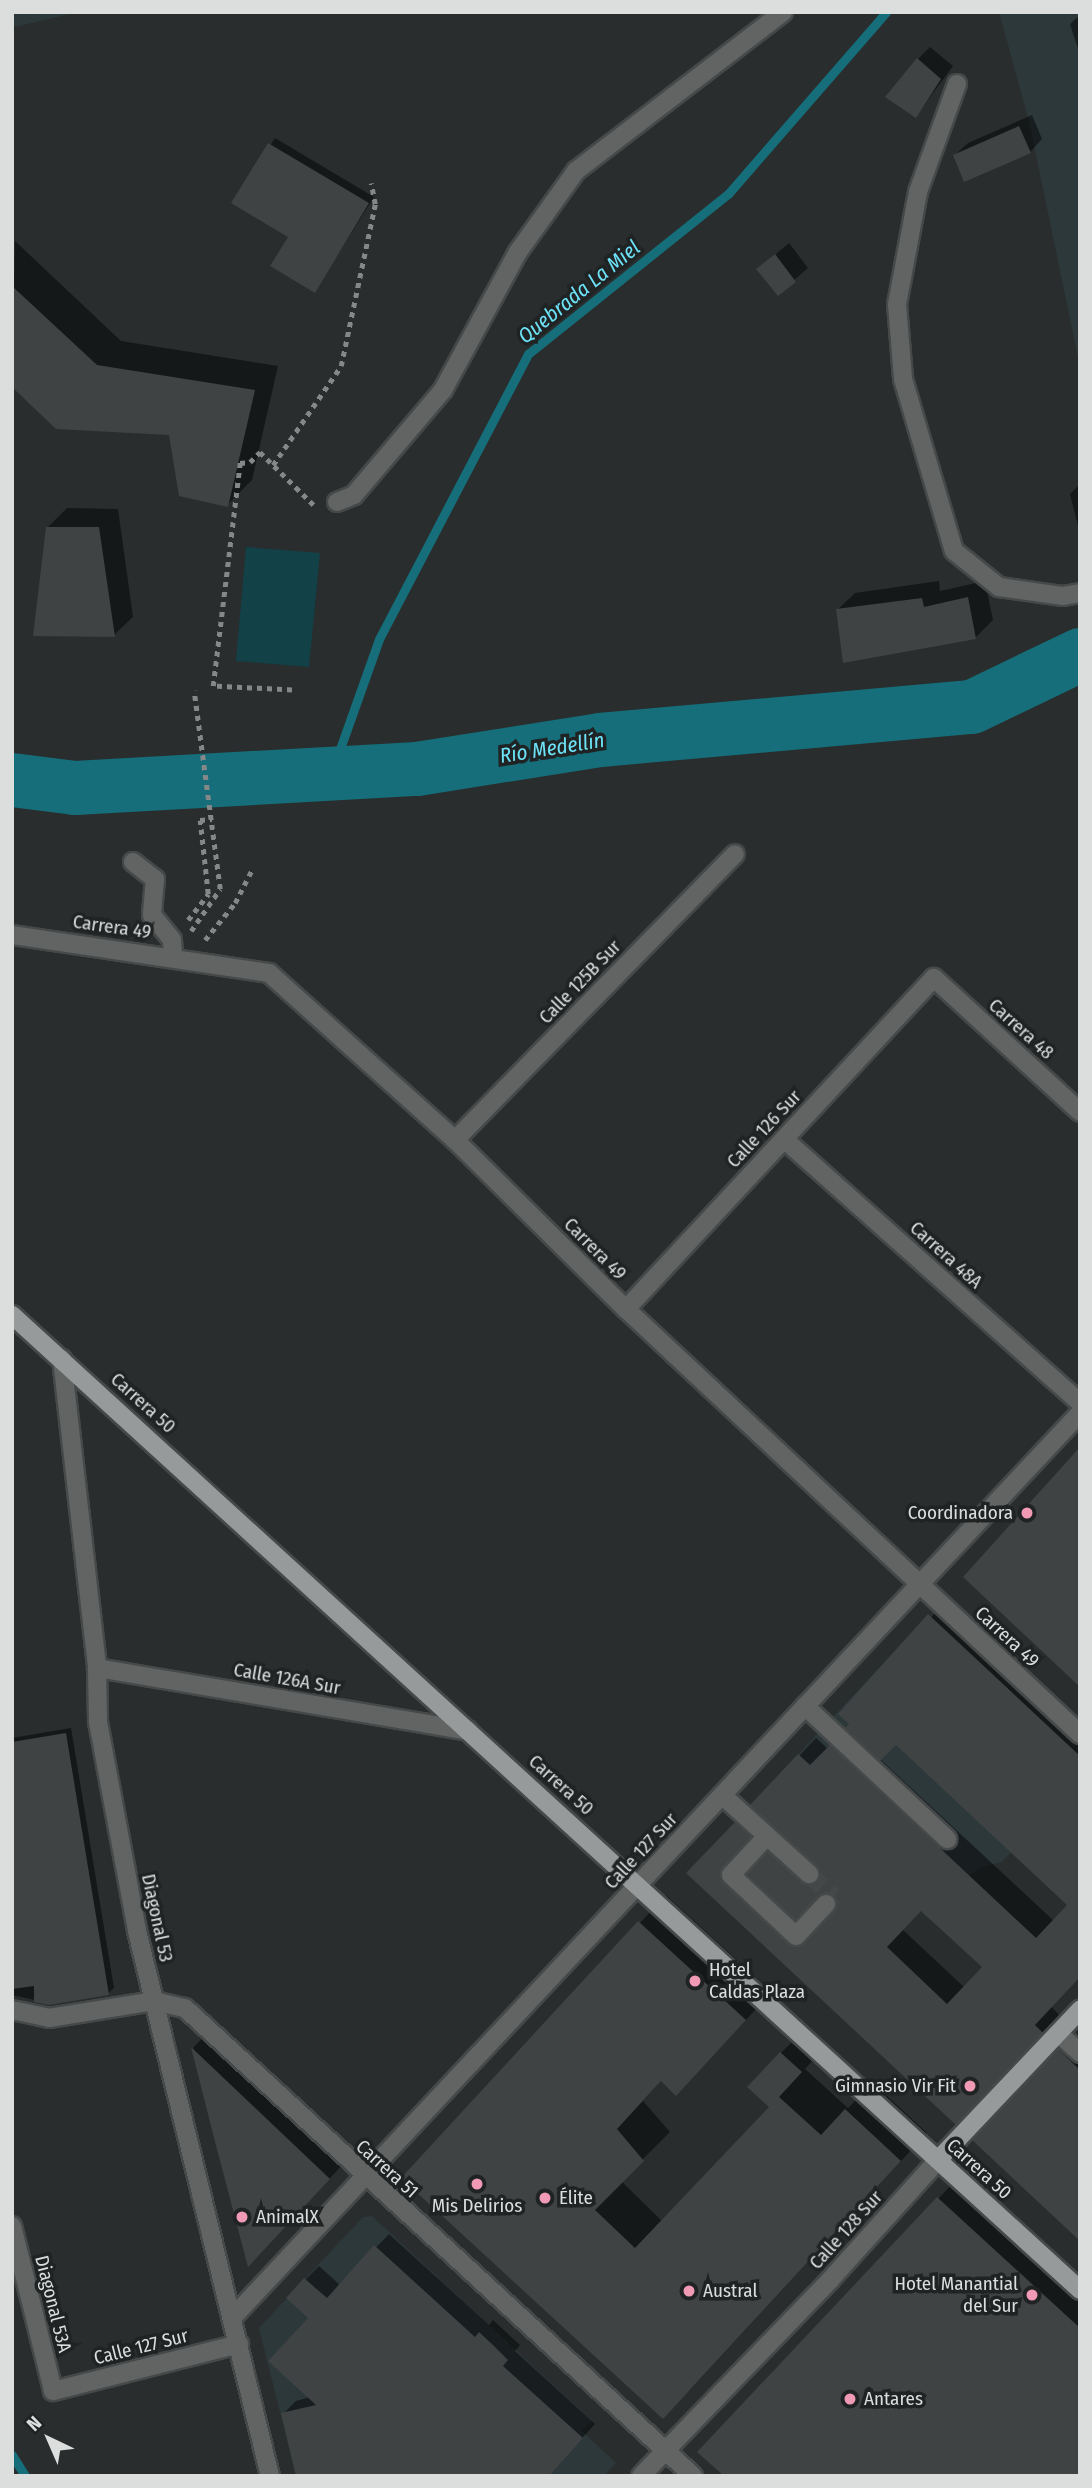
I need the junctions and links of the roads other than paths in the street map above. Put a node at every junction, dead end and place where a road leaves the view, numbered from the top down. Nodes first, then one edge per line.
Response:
1 (783, 12) edge
2 (957, 84) dead end
3 (337, 502) road end
4 (1080, 593) edge
5 (735, 854) dead end
6 (133, 862) dead end
7 (12, 935) edge
8 (173, 956) junction
9 (934, 978) joint
10 (1080, 1112) edge
11 (784, 1139) junction
12 (455, 1140) junction
13 (626, 1309) junction
14 (12, 1315) edge
15 (62, 1359) junction
16 (1080, 1403) edge
17 (1080, 1413) edge
18 (919, 1584) junction
19 (97, 1668) junction
20 (804, 1706) junction
21 (469, 1731) junction
22 (1080, 1734) edge
23 (722, 1795) junction
24 (767, 1836) junction
25 (947, 1839) dead end
26 (809, 1874) tunnel mouth
27 (639, 1883) junction
28 (826, 1904) dead end
29 (154, 2001) junction
30 (12, 2010) edge
31 (1080, 2010) edge
32 (1058, 2033) junction
33 (1080, 2053) edge
34 (938, 2160) junction
35 (364, 2177) junction
36 (12, 2226) edge
37 (1080, 2290) edge
38 (232, 2318) junction
39 (240, 2344) junction
40 (53, 2391) joint
41 (665, 2450) junction
42 (270, 2476) edge
43 (641, 2476) edge
44 (693, 2476) edge

1 - 3 street
2 - 4 street
5 - 12 street, Calle 125B Sur
6 - 8 street
7 - 8 street, Carrera 49
8 - 12 street, Carrera 49
9 - 10 street, Carrera 48
9 - 11 street, Calle 126 Sur
11 - 13 street, Calle 126 Sur
11 - 16 street, Carrera 48A
12 - 13 street, Carrera 49
13 - 18 street, Carrera 49
14 - 15 main road, Carrera 50
15 - 19 street, Diagonal 53
15 - 21 main road, Carrera 50
17 - 18 street, Calle 127 Sur
18 - 20 street, Calle 127 Sur
18 - 22 street, Carrera 49
19 - 21 street, Calle 126A Sur
19 - 29 street, Diagonal 53
20 - 23 street, Calle 127 Sur
20 - 25 street
21 - 27 main road, Carrera 50
23 - 24 street
23 - 27 street, Calle 127 Sur
24 - 26 street
24 - 28 street
27 - 34 main road, Carrera 50
27 - 35 street, Calle 127 Sur
29 - 30 street, Carrera 51
29 - 35 street, Carrera 51
29 - 38 street, Diagonal 53
31 - 32 main road, Calle 128 Sur
32 - 33 street
32 - 34 main road, Calle 128 Sur
34 - 37 main road, Carrera 50
34 - 41 street, Calle 128 Sur
35 - 38 street, Calle 127 Sur
35 - 41 street, Carrera 51
36 - 40 street, Diagonal 53A
38 - 39 street, Diagonal 53
39 - 40 street, Calle 127 Sur
39 - 42 street, Diagonal 53
41 - 43 street, Calle 128 Sur
41 - 44 street, Carrera 51

